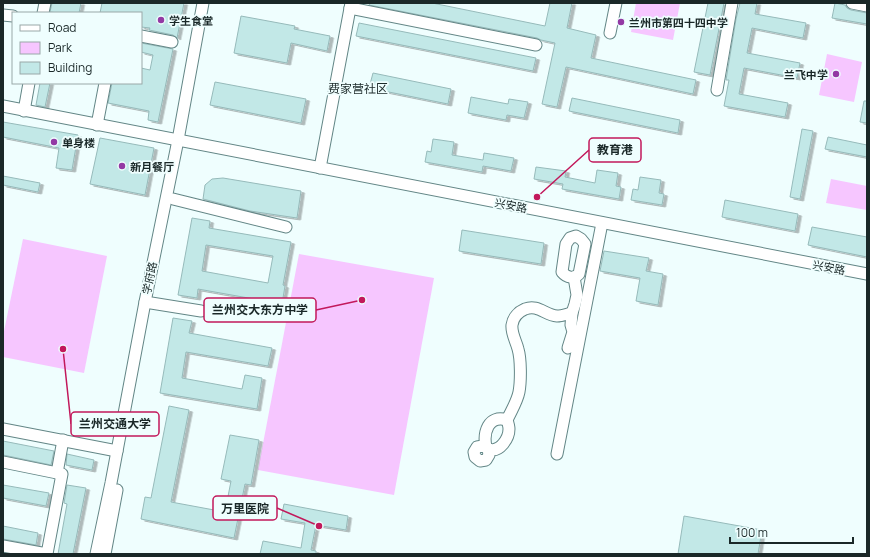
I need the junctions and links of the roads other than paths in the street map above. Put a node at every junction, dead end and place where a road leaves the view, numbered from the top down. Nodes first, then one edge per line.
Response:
1 (203, 3) edge
2 (211, 3) edge
3 (616, 3) edge
4 (732, 3) edge
5 (852, 3) edge
6 (351, 5) edge
7 (867, 6) edge
8 (610, 33) dead end
9 (142, 36) edge
10 (172, 42) dead end
11 (536, 45) dead end
12 (29, 84) edge
13 (105, 84) edge
14 (717, 90) dead end
15 (3, 106) edge
16 (24, 111) junction
17 (97, 125) junction
18 (181, 141) junction
19 (320, 168) junction
20 (173, 199) junction
21 (581, 218) junction
22 (602, 223) junction
23 (286, 227) dead end
24 (577, 237) junction
25 (867, 274) edge
26 (574, 277) junction
27 (148, 303) junction
28 (201, 311) dead end
29 (572, 313) junction
30 (568, 348) dead end
31 (507, 420) junction
32 (3, 429) edge
33 (63, 440) junction
34 (116, 451) junction
35 (557, 454) dead end
36 (3, 462) edge
37 (60, 473) junction
38 (3, 546) edge
39 (96, 554) edge
40 (105, 554) edge

1 - 18 street, 学府路
2 - 18 street, 学府路
3 - 8 street
4 - 14 street
5 - 7 street
6 - 11 street
6 - 19 street
9 - 10 street
12 - 16 street
13 - 17 street
15 - 16 street, 兴安路
16 - 17 street, 兴安路
17 - 18 street, 兴安路
18 - 19 street, 兴安路
18 - 20 street, 学府路
18 - 27 street, 学府路
19 - 21 street, 兴安路
20 - 23 street
20 - 27 street, 学府路
21 - 22 street, 兴安路
21 - 24 street
22 - 25 street, 兴安路
22 - 35 street
24 - 26 street
24 - 26 street
26 - 29 street
27 - 28 street
27 - 34 street, 学府路
27 - 40 street, 学府路
29 - 30 street
29 - 31 street
31 - 31 street
32 - 33 street
33 - 34 street
33 - 37 street
34 - 39 street, 学府路
36 - 37 street
37 - 38 street

